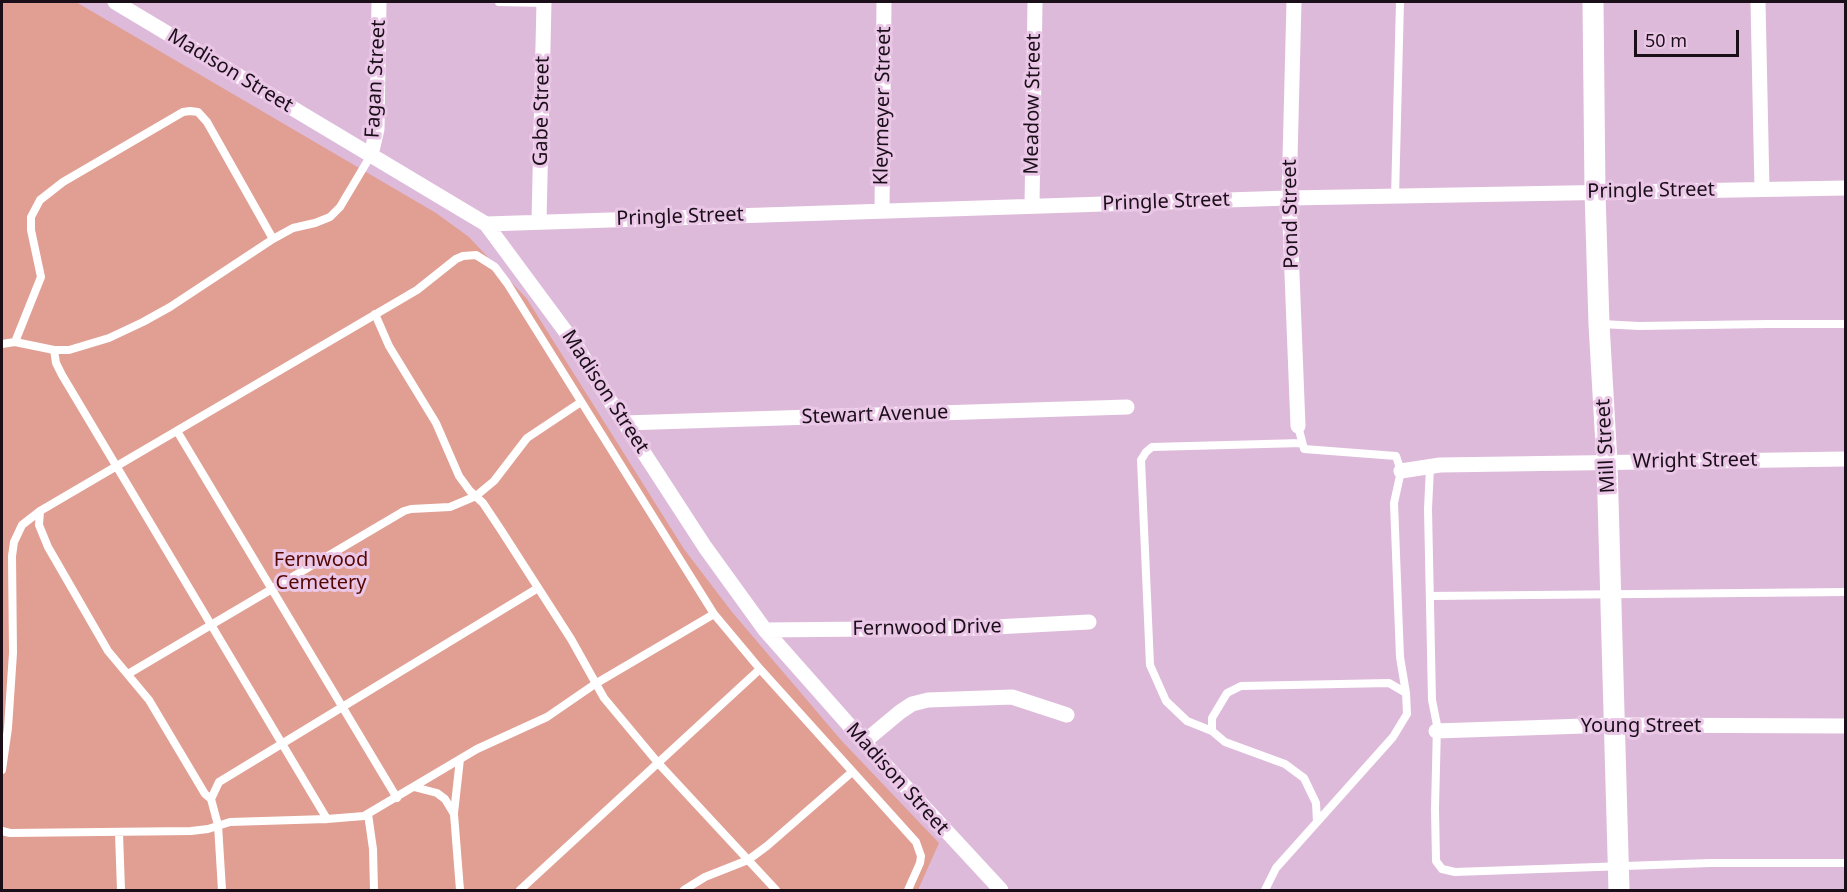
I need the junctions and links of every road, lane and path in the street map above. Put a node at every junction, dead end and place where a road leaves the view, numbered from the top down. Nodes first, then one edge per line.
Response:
1 (115, 2) edge
2 (379, 2) edge
3 (499, 2) edge
4 (544, 2) edge
5 (884, 2) edge
6 (1035, 2) edge
7 (1294, 2) edge
8 (1401, 2) edge
9 (1593, 2) edge
10 (1758, 2) edge
11 (371, 155) junction
12 (1845, 188) edge
13 (1762, 189) junction
14 (1595, 192) junction
15 (1395, 197) junction
16 (1289, 198) junction
17 (1032, 206) junction
18 (882, 211) junction
19 (539, 221) junction
20 (486, 224) junction
21 (273, 239) junction
22 (375, 314) junction
23 (1599, 324) junction
24 (1845, 324) edge
25 (15, 342) junction
26 (2, 344) edge
27 (54, 350) junction
28 (582, 402) junction
29 (1127, 407) dead end
30 (624, 423) junction
31 (1298, 426) joint
32 (177, 431) junction
33 (1302, 443) junction
34 (1845, 459) edge
35 (1607, 463) junction
36 (117, 467) junction
37 (1430, 467) junction
38 (1401, 471) junction
39 (476, 496) junction
40 (40, 511) junction
41 (538, 588) junction
42 (272, 590) junction
43 (1845, 592) edge
44 (1611, 594) junction
45 (1430, 596) junction
46 (714, 614) junction
47 (1089, 622) dead end
48 (212, 626) junction
49 (765, 630) junction
50 (760, 669) junction
51 (129, 674) junction
52 (595, 684) junction
53 (1406, 693) junction
54 (343, 707) junction
55 (1067, 716) dead end
56 (1614, 725) junction
57 (1845, 726) edge
58 (1212, 731) junction
59 (1436, 731) junction
60 (864, 742) junction
61 (282, 744) junction
62 (460, 759) junction
63 (659, 764) junction
64 (2, 770) edge
65 (852, 772) junction
66 (414, 788) junction
67 (397, 798) junction
68 (212, 799) junction
69 (368, 814) junction
70 (454, 814) junction
71 (327, 819) junction
72 (1317, 822) junction
73 (218, 825) junction
74 (2, 831) edge
75 (119, 833) junction
76 (748, 860) junction
77 (1845, 863) edge
78 (1618, 867) junction
79 (460, 890) edge
80 (121, 891) edge
81 (222, 891) edge
82 (374, 891) edge
83 (520, 891) edge
84 (684, 891) edge
85 (776, 891) edge
86 (908, 891) edge
87 (1001, 891) edge
88 (1265, 891) edge
89 (1619, 891) edge

1 - 11 street, Madison Street
2 - 11 street, Fagan Street
3 - 4 lane
4 - 19 street, Gabe Street
5 - 18 street, Kleymeyer Street
6 - 17 street, Meadow Street
7 - 16 street, Pond Street
8 - 15 lane
9 - 14 street, Mill Street
10 - 13 street
11 - 20 street, Madison Street
11 - 21 lane
12 - 13 street, Pringle Street
13 - 14 street, Pringle Street
14 - 15 street, Pringle Street
14 - 23 street, Mill Street
15 - 16 street, Pringle Street
16 - 17 street, Pringle Street
16 - 31 street, Pond Street
17 - 18 street, Pringle Street
18 - 19 street, Pringle Street
19 - 20 street, Pringle Street
20 - 30 street, Madison Street
21 - 25 lane
21 - 27 lane
22 - 28 lane
22 - 32 lane
22 - 39 lane
23 - 24 lane
23 - 35 street, Mill Street
25 - 26 lane
25 - 27 lane
27 - 36 lane
28 - 39 lane
28 - 46 lane
29 - 30 street, Stewart Avenue
30 - 49 street, Madison Street
31 - 33 lane
32 - 36 lane
32 - 42 lane
33 - 38 lane
33 - 58 lane
34 - 35 street, Wright Street
35 - 37 street, Wright Street
35 - 44 street, Mill Street
36 - 40 lane
36 - 48 lane
37 - 38 street, Wright Street
37 - 45 lane
38 - 53 lane
39 - 41 lane
39 - 42 lane
40 - 51 lane
40 - 64 lane
41 - 52 lane
41 - 54 lane
42 - 48 lane
42 - 54 lane
43 - 44 lane
44 - 45 lane
44 - 56 street, Mill Street
45 - 59 lane
46 - 50 lane
46 - 52 lane
47 - 49 street, Fernwood Drive
48 - 51 lane
48 - 61 lane
49 - 60 street, Madison Street
50 - 63 lane
50 - 65 lane
51 - 68 lane
52 - 62 lane
52 - 63 lane
53 - 58 lane
53 - 72 lane
54 - 61 lane
54 - 67 lane
55 - 60 street
56 - 57 street, Young Street
56 - 59 street, Young Street
56 - 78 street, Mill Street
58 - 72 lane
59 - 78 lane
60 - 87 street, Madison Street
61 - 68 lane
61 - 71 lane
62 - 66 lane
62 - 70 lane
63 - 76 lane
63 - 83 lane
65 - 76 lane
65 - 86 lane
66 - 67 lane
66 - 70 lane
67 - 69 lane
68 - 73 lane
69 - 71 lane
69 - 82 lane
70 - 79 lane
71 - 73 lane
72 - 88 lane
73 - 75 lane
73 - 81 lane
74 - 75 lane
75 - 80 lane
76 - 84 lane
76 - 85 lane
77 - 78 lane
78 - 89 street, Mill Street

